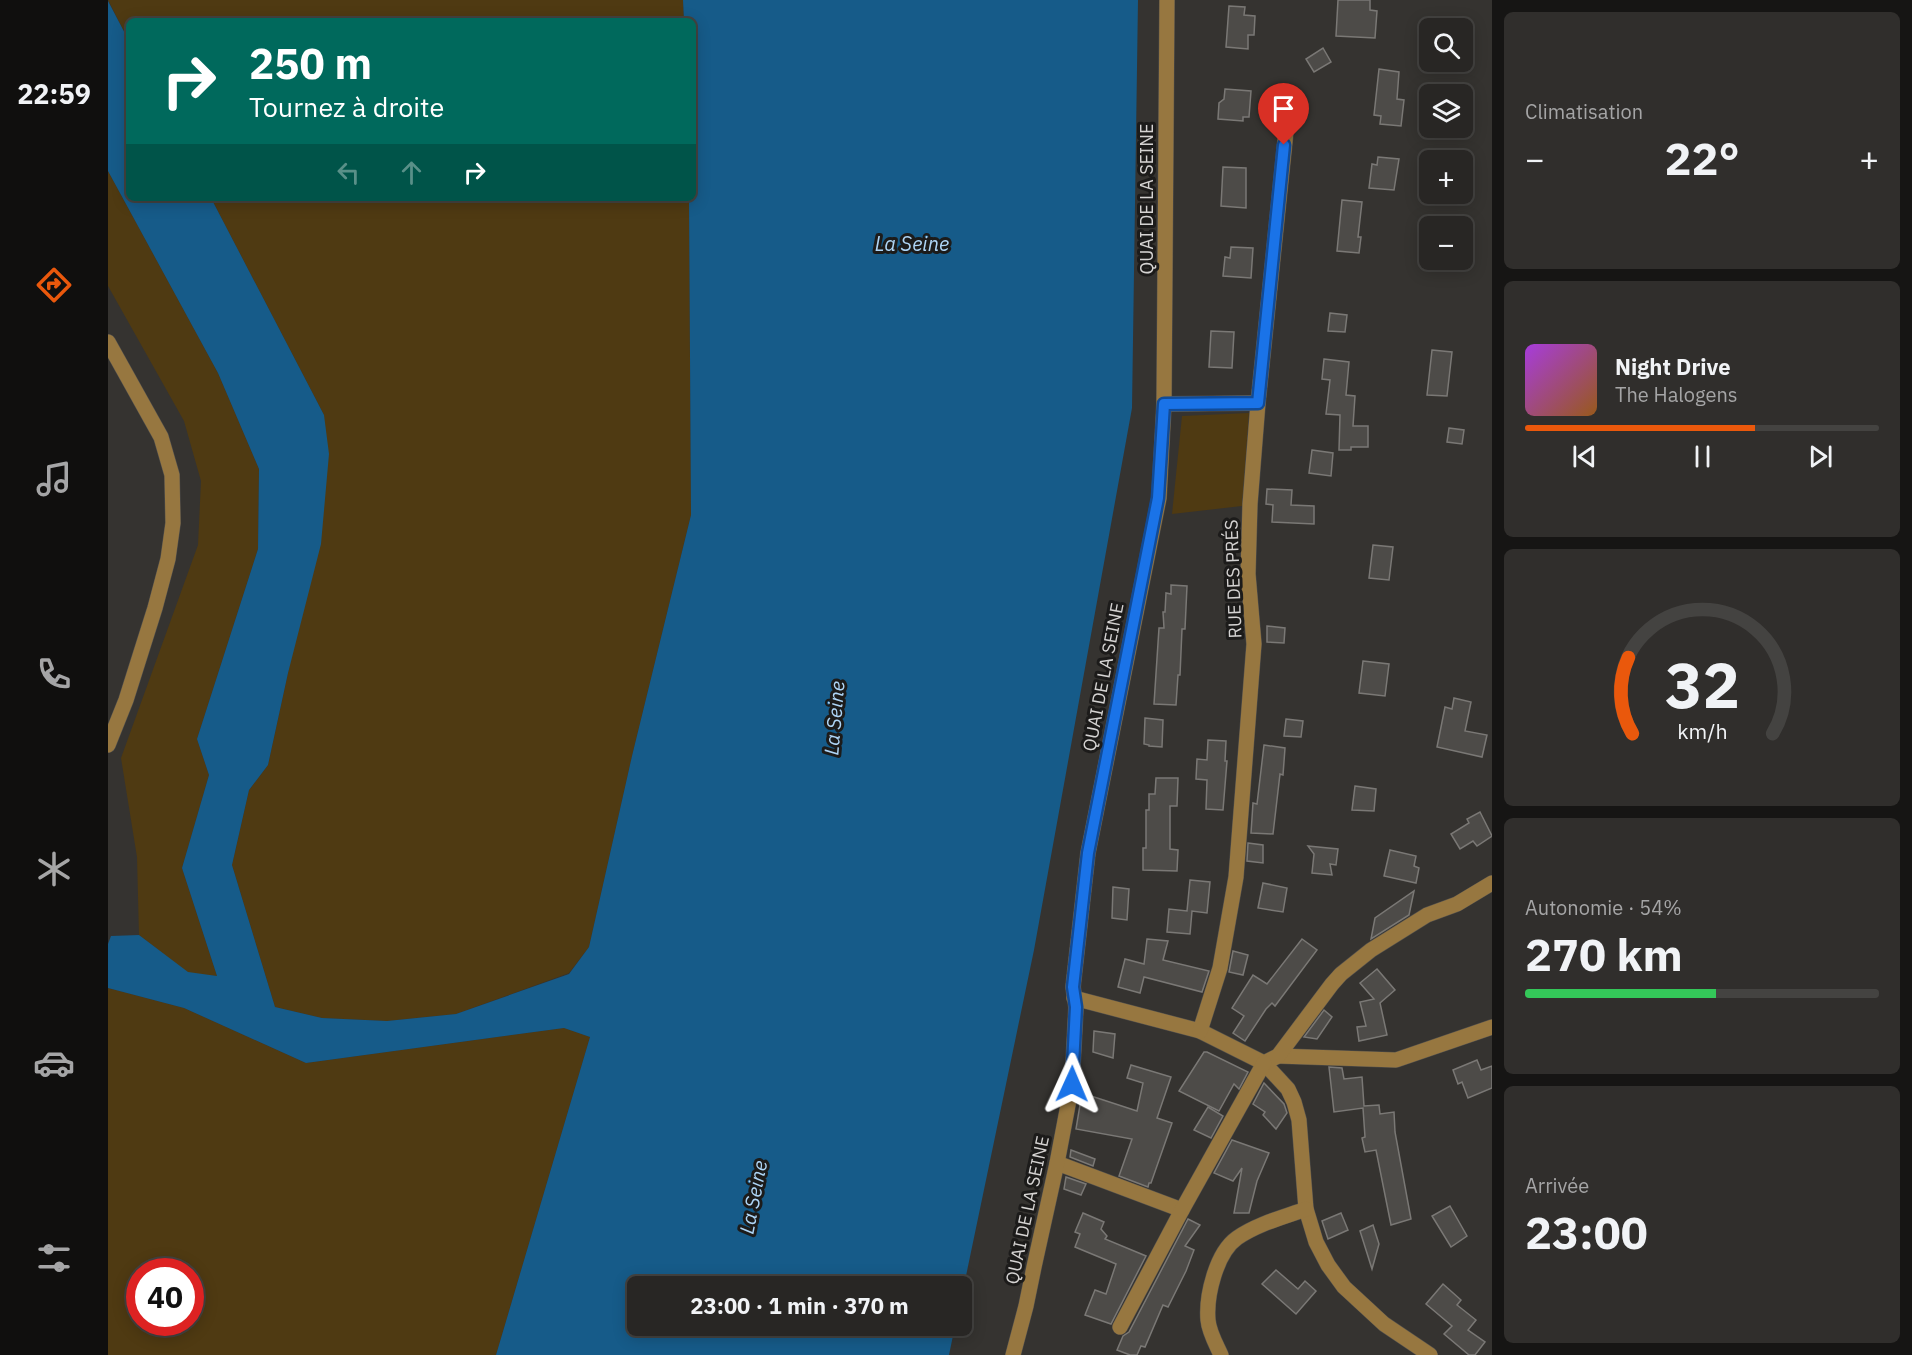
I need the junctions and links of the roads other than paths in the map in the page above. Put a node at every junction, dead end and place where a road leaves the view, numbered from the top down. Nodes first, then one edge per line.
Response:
1 (1167, 0) edge
2 (1287, 122) dead end
3 (108, 342) edge
4 (1258, 403) junction
5 (1164, 404) junction
6 (108, 745) edge
7 (1492, 883) edge
8 (1074, 998) junction
9 (1492, 1027) edge
10 (1200, 1031) junction
11 (1271, 1059) junction
12 (1058, 1163) junction
13 (1306, 1209) junction
14 (1182, 1210) junction
15 (1120, 1326) dead end
16 (1013, 1355) edge
17 (1221, 1355) edge
18 (1430, 1355) edge

1 - 5 street, QUAI DE LA SEINE
2 - 4 street, RUE DES PRÉS
3 - 6 street
4 - 5 street
4 - 10 street, RUE DES PRÉS
5 - 8 street, QUAI DE LA SEINE
7 - 11 street
8 - 10 street
8 - 12 street, QUAI DE LA SEINE
9 - 11 street
10 - 11 street
11 - 13 street
11 - 14 street
12 - 14 street
12 - 16 street, QUAI DE LA SEINE
13 - 17 street
13 - 18 street
14 - 15 street

